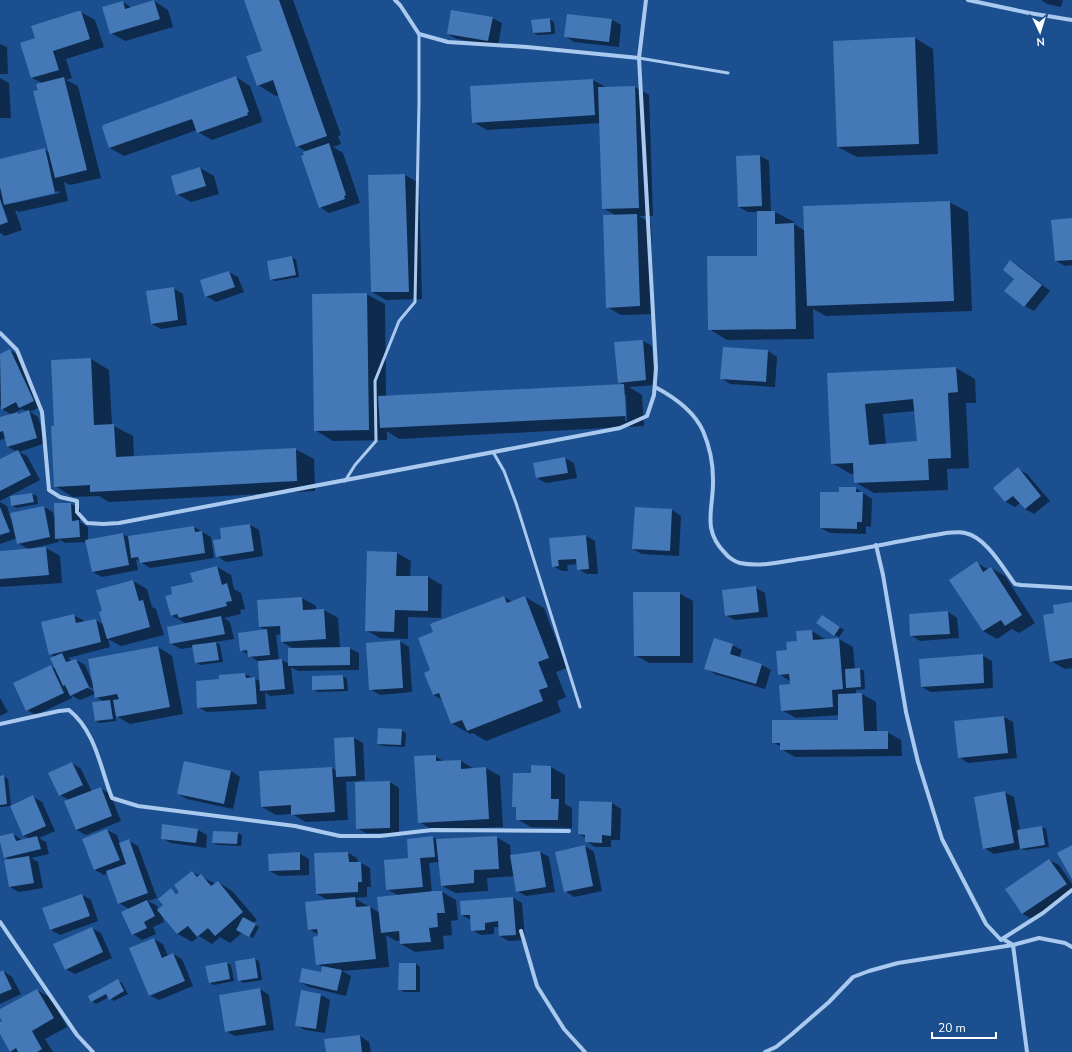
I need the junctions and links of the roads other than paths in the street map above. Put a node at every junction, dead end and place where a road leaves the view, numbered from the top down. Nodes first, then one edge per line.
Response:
1 (395, 0) edge
2 (646, 0) edge
3 (968, 0) edge
4 (1072, 20) edge
5 (419, 34) junction
6 (639, 58) junction
7 (728, 73) dead end
8 (0, 333) edge
9 (655, 387) junction
10 (493, 452) junction
11 (345, 481) junction
12 (876, 545) junction
13 (1072, 588) edge
14 (580, 707) dead end
15 (0, 724) edge
16 (570, 831) dead end
17 (1072, 890) edge
18 (0, 923) edge
19 (521, 931) dead end
20 (1001, 940) junction
21 (1014, 944) junction
22 (1072, 947) edge
23 (93, 1052) edge
24 (585, 1052) edge
25 (765, 1052) edge
26 (1027, 1052) edge

1 - 5 street
2 - 6 street
3 - 4 street
5 - 6 street
5 - 11 lane
6 - 7 lane
6 - 9 street
8 - 11 street
9 - 10 street
9 - 12 street
10 - 11 street
10 - 14 lane
12 - 13 street
12 - 20 street
15 - 16 street
17 - 20 street
18 - 23 street
19 - 24 street
20 - 21 street
21 - 22 street
21 - 25 street
21 - 26 street

